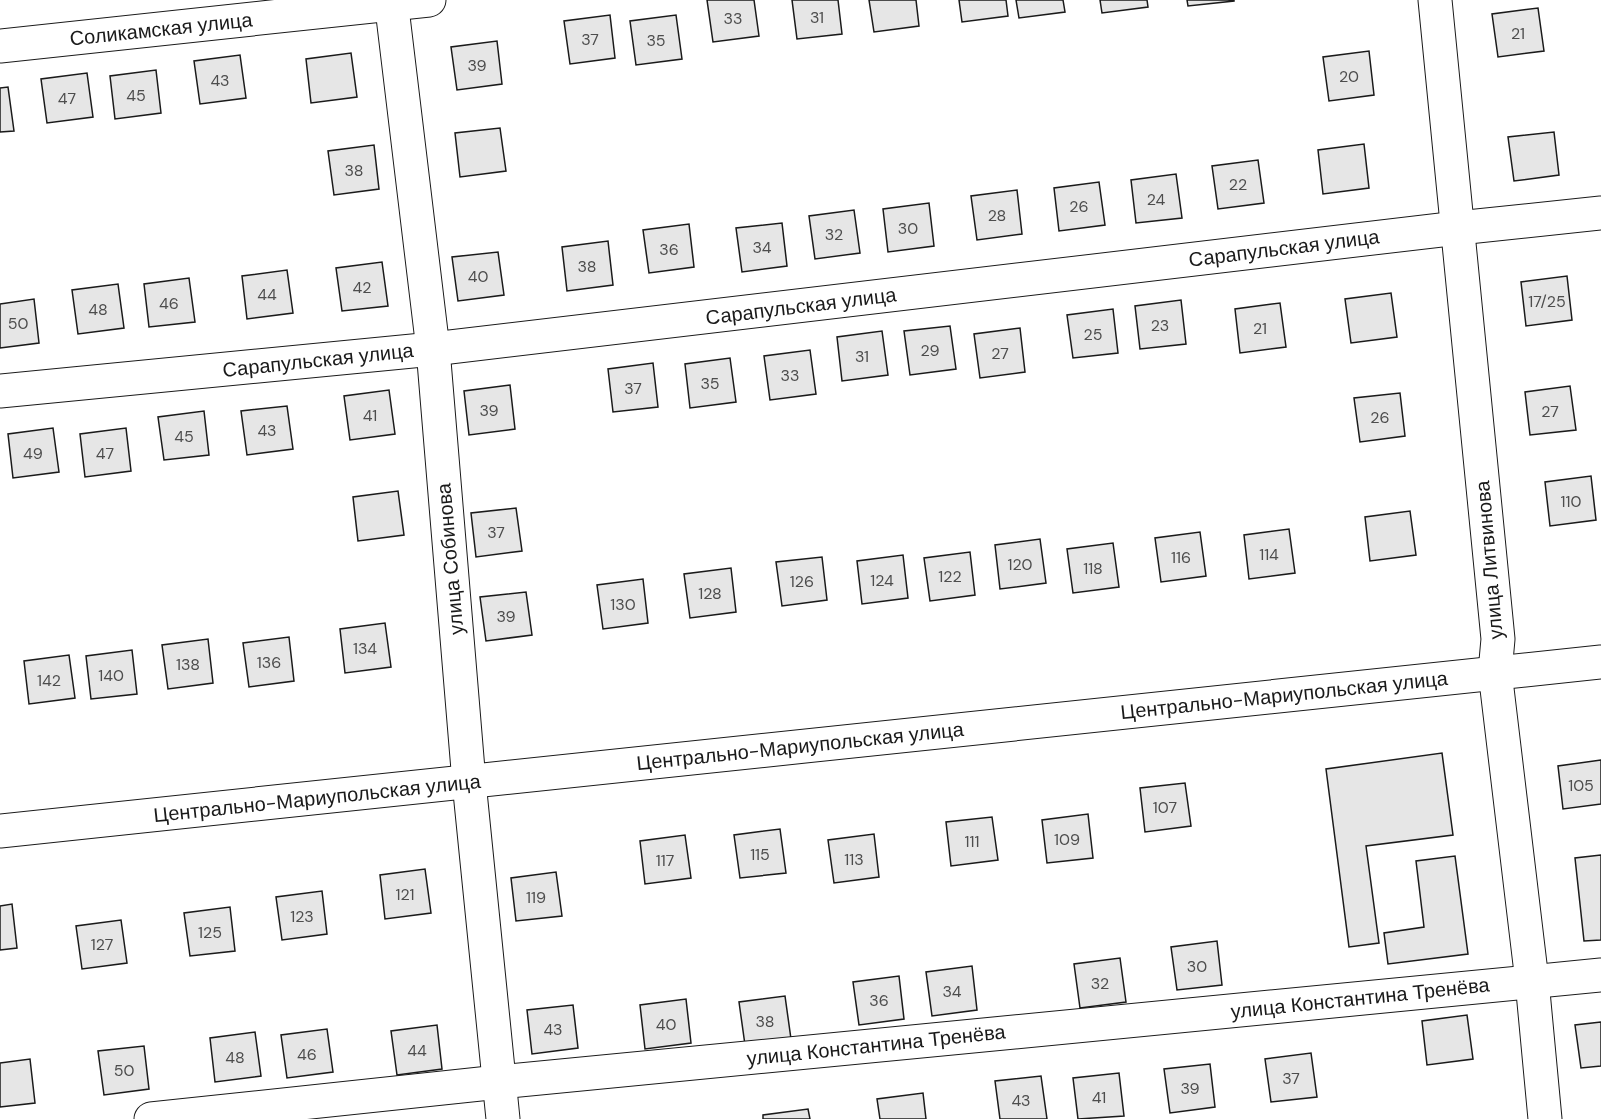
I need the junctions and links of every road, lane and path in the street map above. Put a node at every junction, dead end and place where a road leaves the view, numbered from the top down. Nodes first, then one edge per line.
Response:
1 (429, 0) edge
2 (1435, 0) edge
3 (391, 2) edge
4 (0, 46) edge
5 (1601, 213) edge
6 (1458, 228) junction
7 (433, 349) junction
8 (0, 391) edge
9 (1601, 662) edge
10 (1495, 672) junction
11 (469, 782) junction
12 (0, 831) edge
13 (1601, 975) edge
14 (1532, 981) junction
15 (499, 1082) junction
16 (152, 1119) edge
17 (502, 1119) edge
18 (1545, 1119) edge

1 - 3 street, Соликамская улица
2 - 6 street, улица Литвинова
3 - 4 street, Соликамская улица
3 - 7 street, улица Собинова
5 - 6 street, Сарапульская улица
6 - 7 street, Сарапульская улица
6 - 10 street, улица Литвинова
7 - 8 street, Сарапульская улица
7 - 11 street, улица Собинова
9 - 10 street, Центрально-Мариупольская улица
10 - 11 street, Центрально-Мариупольская улица
10 - 14 street, улица Литвинова
11 - 12 street, Центрально-Мариупольская улица
11 - 15 street, улица Собинова
13 - 14 street, улица Константина Тренёва
14 - 15 street, улица Константина Тренёва
14 - 18 street, улица Литвинова
15 - 16 street, улица Константина Тренёва
15 - 17 street, улица Собинова

